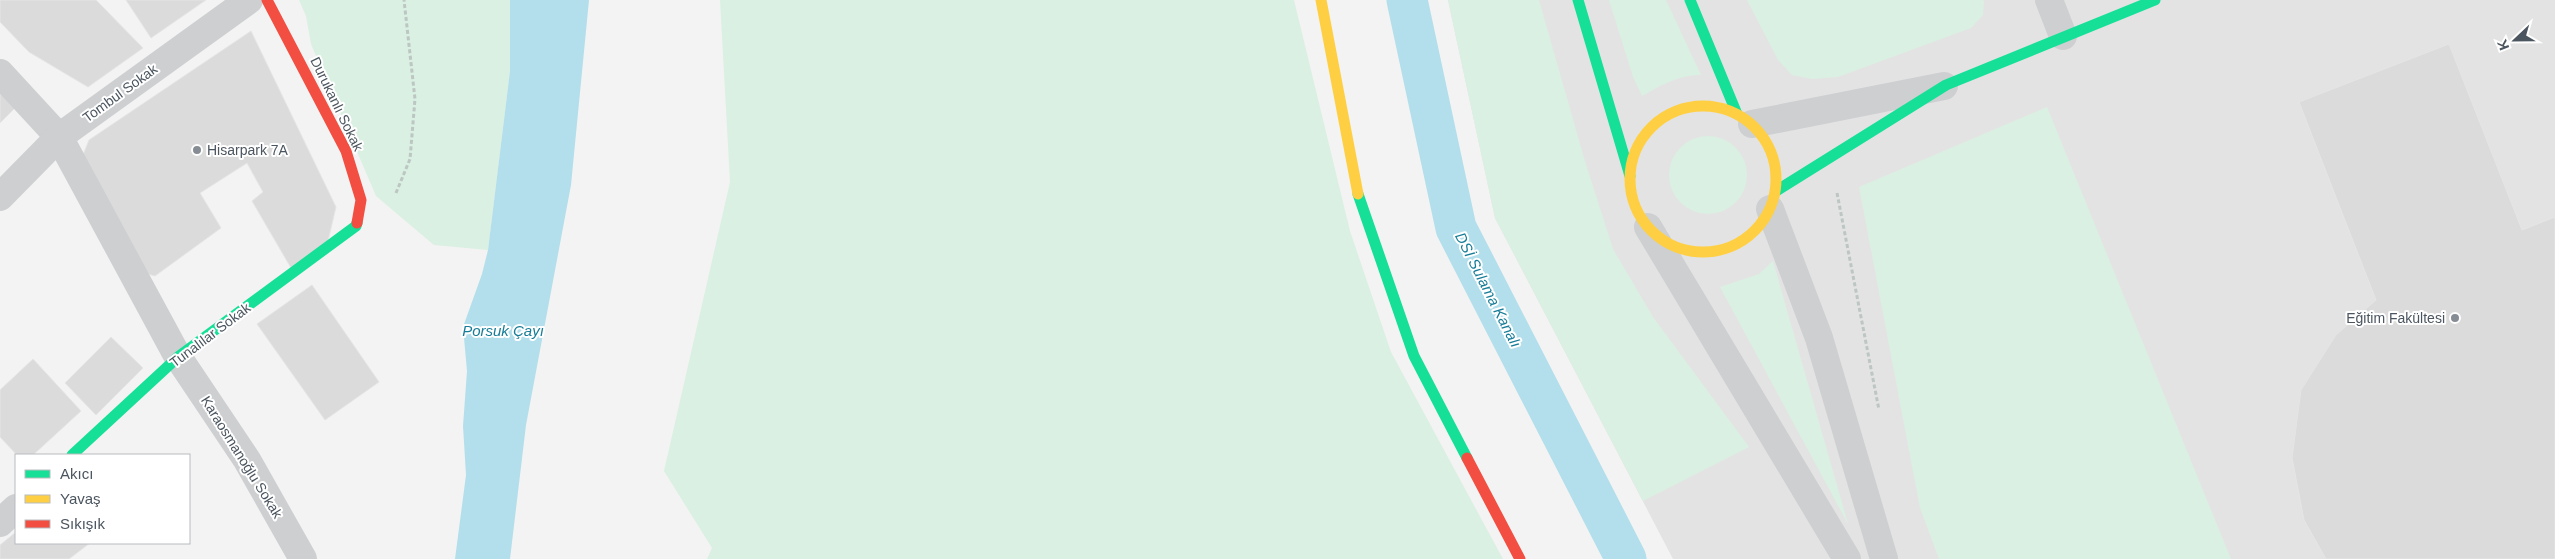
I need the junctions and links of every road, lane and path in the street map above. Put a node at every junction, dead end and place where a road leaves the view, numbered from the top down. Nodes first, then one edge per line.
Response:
1 (249, 0) edge
2 (267, 0) edge
3 (404, 0) edge
4 (1321, 0) edge
5 (1578, 0) edge
6 (1690, 0) edge
7 (2049, 0) edge
8 (2155, 0) edge
9 (2063, 36) junction
10 (0, 73) edge
11 (1946, 85) junction
12 (1744, 119) junction
13 (59, 137) junction
14 (1831, 157) junction
15 (1630, 176) junction
16 (0, 197) edge
17 (393, 200) dead end
18 (1773, 200) junction
19 (356, 226) joint
20 (1648, 227) junction
21 (178, 357) junction
22 (1880, 415) dead end
23 (73, 454) edge
24 (15, 509) edge
25 (0, 523) edge
26 (303, 559) edge
27 (1520, 559) edge
28 (1847, 559) edge
29 (1884, 559) edge

1 - 13 street, Tombul Sokak
2 - 19 street, Durukanlı Sokak
3 - 17 path
4 - 27 street
5 - 15 street
6 - 12 street
7 - 9 street
8 - 9 street
9 - 11 street
10 - 13 street, Karaosmanoğlu Sokak
11 - 12 street
11 - 14 street
12 - 15 street
12 - 18 street
13 - 16 street, Tombul Sokak
13 - 21 street, Karaosmanoğlu Sokak
14 - 18 street
14 - 22 path
15 - 20 street
18 - 20 street
18 - 29 street
19 - 21 street, Tunalılar Sokak
20 - 28 street
21 - 23 street, Tunalılar Sokak
21 - 26 street, Karaosmanoğlu Sokak
24 - 25 street

